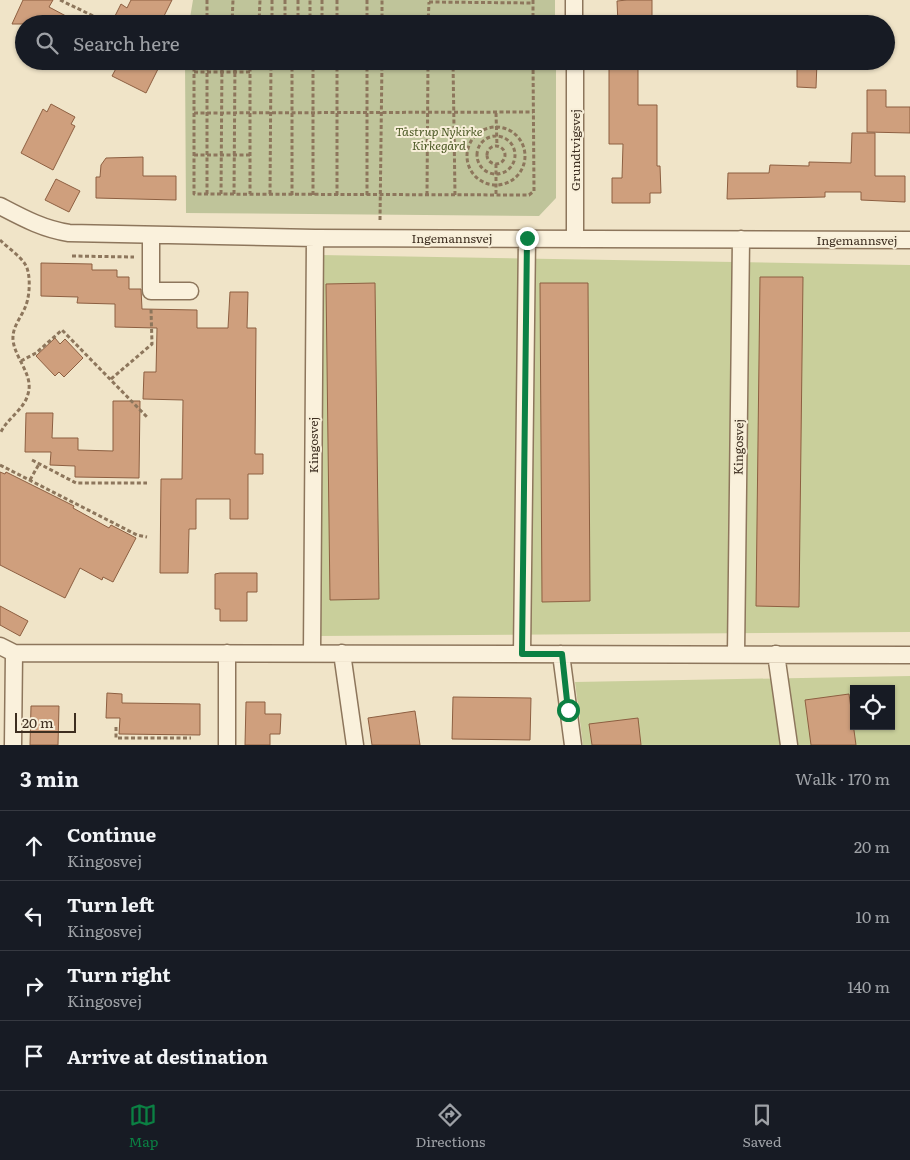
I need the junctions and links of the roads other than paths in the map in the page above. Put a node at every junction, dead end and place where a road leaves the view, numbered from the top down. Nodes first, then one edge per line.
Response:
1 (574, 0) edge
2 (574, 15) edge
3 (575, 70) edge
4 (0, 206) edge
5 (151, 235) junction
6 (315, 238) junction
7 (527, 238) junction
8 (575, 238) junction
9 (741, 239) junction
10 (910, 240) edge
11 (190, 291) dead end
12 (7, 649) edge
13 (227, 653) junction
14 (312, 653) junction
15 (342, 653) junction
16 (522, 654) junction
17 (562, 654) junction
18 (736, 654) junction
19 (776, 654) junction
20 (910, 654) edge
21 (13, 745) edge
22 (227, 745) edge
23 (355, 745) edge
24 (573, 745) edge
25 (789, 745) edge

1 - 2 street
3 - 8 street, Grundtvigsvej
4 - 5 street, Ingemannsvej
5 - 6 street, Ingemannsvej
5 - 11 street
6 - 7 street, Ingemannsvej
6 - 14 street, Kingosvej
7 - 8 street, Ingemannsvej
7 - 16 street
8 - 9 street, Ingemannsvej
9 - 10 street, Ingemannsvej
9 - 18 street, Kingosvej
12 - 13 street
12 - 21 street
13 - 14 street
13 - 22 street
14 - 15 street
15 - 16 street
15 - 23 street
16 - 17 street
17 - 18 street
17 - 24 street
18 - 19 street
19 - 20 street
19 - 25 street

